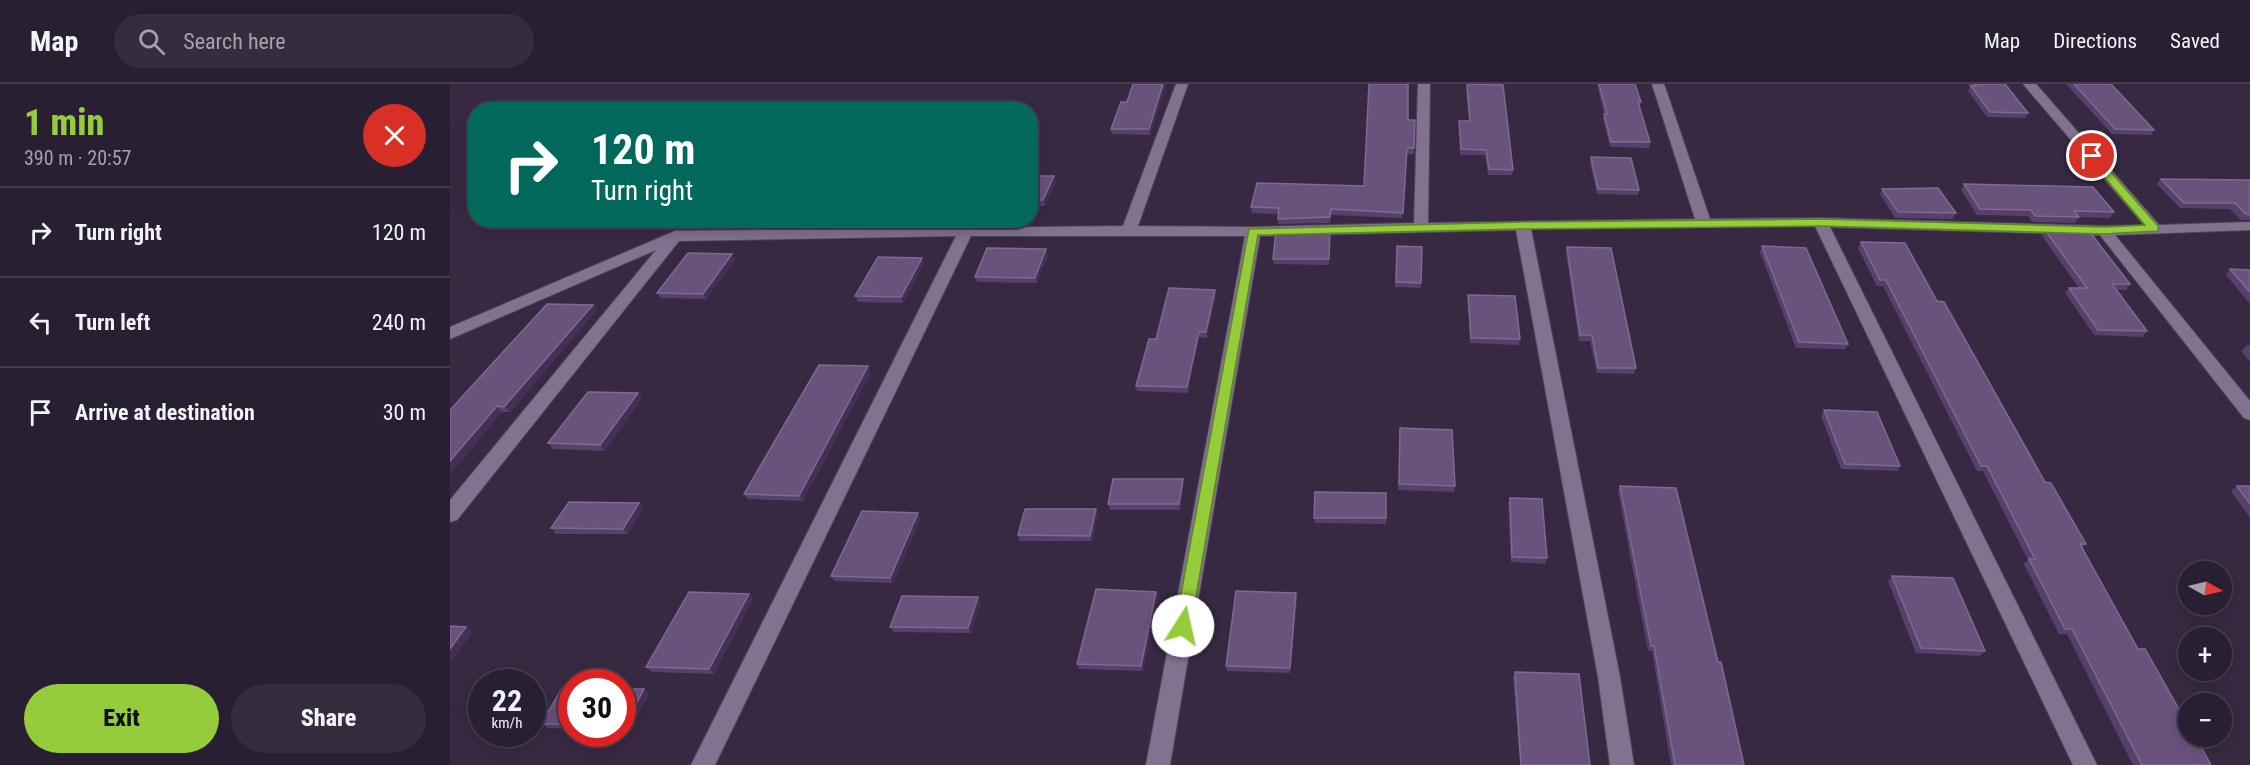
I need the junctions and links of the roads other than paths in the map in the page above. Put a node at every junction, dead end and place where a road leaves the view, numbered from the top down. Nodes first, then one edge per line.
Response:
1 (1182, 84) edge
2 (1424, 84) edge
3 (1658, 84) edge
4 (2030, 84) edge
5 (1820, 222) junction
6 (1704, 224) junction
7 (1523, 225) junction
8 (2250, 226) edge
9 (1421, 228) junction
10 (2154, 228) junction
11 (1129, 231) junction
12 (2104, 231) junction
13 (1253, 232) junction
14 (965, 233) junction
15 (675, 236) junction
16 (450, 333) edge
17 (2250, 413) edge
18 (450, 514) edge
19 (703, 765) edge
20 (1158, 765) edge
21 (1622, 765) edge
22 (2085, 765) edge

1 - 11 street
2 - 9 street
3 - 6 street
4 - 10 street
5 - 6 street
5 - 12 street
5 - 22 street
6 - 7 street
7 - 9 street
7 - 21 street
8 - 10 street
9 - 13 street
10 - 12 street
11 - 13 street
11 - 14 street
12 - 17 street
13 - 20 street
14 - 15 street
14 - 19 street
15 - 16 street
15 - 18 street

